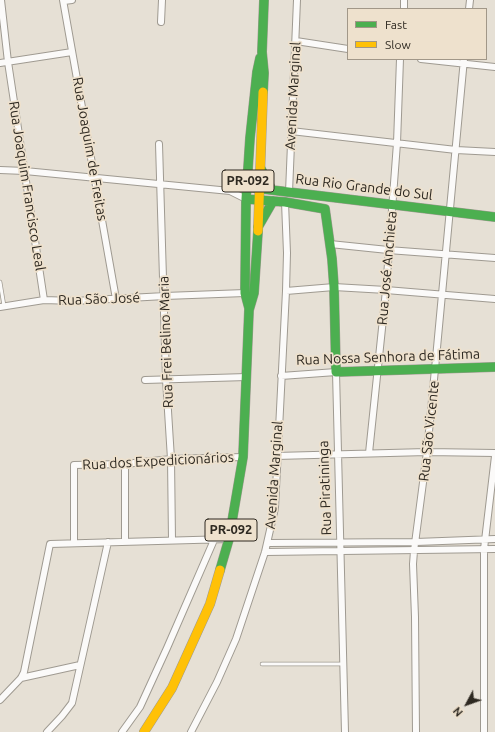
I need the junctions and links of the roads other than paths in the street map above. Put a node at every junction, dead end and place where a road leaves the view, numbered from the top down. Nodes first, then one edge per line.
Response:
1 (1, 0) edge
2 (72, 0) edge
3 (162, 0) edge
4 (264, 0) edge
5 (297, 0) edge
6 (63, 1) edge
7 (161, 22) dead end
8 (296, 41) junction
9 (347, 49) edge
10 (72, 52) junction
11 (262, 52) junction
12 (400, 60) edge
13 (435, 60) edge
14 (8, 62) junction
15 (464, 62) edge
16 (0, 63) edge
17 (495, 67) edge
18 (291, 131) junction
19 (397, 143) junction
20 (159, 144) dead end
21 (456, 150) junction
22 (495, 152) edge
23 (260, 168) junction
24 (0, 170) edge
25 (25, 171) junction
26 (95, 178) junction
27 (160, 185) junction
28 (247, 187) junction
29 (259, 188) junction
30 (272, 190) junction
31 (230, 191) junction
32 (289, 192) junction
33 (246, 199) junction
34 (258, 200) junction
35 (274, 201) junction
36 (285, 202) junction
37 (393, 205) junction
38 (450, 212) junction
39 (495, 217) edge
40 (258, 227) junction
41 (330, 244) junction
42 (388, 250) junction
43 (446, 254) junction
44 (495, 258) edge
45 (0, 282) edge
46 (334, 287) junction
47 (386, 290) junction
48 (286, 291) junction
49 (245, 293) junction
50 (442, 294) junction
51 (165, 296) junction
52 (116, 299) junction
53 (495, 299) edge
54 (44, 300) junction
55 (2, 306) edge
56 (249, 310) junction
57 (495, 367) edge
58 (436, 369) junction
59 (378, 371) junction
60 (336, 372) junction
61 (281, 376) junction
62 (247, 377) junction
63 (166, 379) junction
64 (145, 380) dead end
65 (427, 452) junction
66 (369, 453) junction
67 (495, 453) edge
68 (338, 455) junction
69 (276, 456) junction
70 (495, 456) edge
71 (243, 458) junction
72 (171, 459) junction
73 (125, 464) junction
74 (495, 538) edge
75 (229, 539) junction
76 (486, 539) junction
77 (172, 540) junction
78 (214, 540) junction
79 (108, 542) junction
80 (125, 542) junction
81 (340, 542) junction
82 (416, 542) junction
83 (74, 543) junction
84 (268, 543) junction
85 (484, 549) junction
86 (495, 549) edge
87 (340, 551) junction
88 (414, 551) junction
89 (266, 552) junction
90 (262, 664) dead end
91 (344, 664) junction
92 (80, 665) junction
93 (21, 678) junction
94 (0, 700) edge
95 (47, 732) edge
96 (122, 732) edge
97 (144, 732) edge
98 (191, 732) edge
99 (345, 732) edge
100 (416, 732) edge
101 (484, 732) edge

1 - 14 street, Rua Joaquim Francisco Leal
2 - 6 street
3 - 7 street
4 - 11 main road, PR-092
5 - 8 street, Avenida Marginal
6 - 10 street, Rua Joaquim de Freitas
8 - 9 street
8 - 18 street, Avenida Marginal
10 - 14 street
10 - 26 street, Rua Joaquim de Freitas
11 - 23 main road, PR-092
11 - 28 main road, PR-092
12 - 19 street, Rua José Anchieta
13 - 15 street
14 - 16 street
14 - 25 street, Rua Joaquim Francisco Leal
15 - 17 street
15 - 21 street, Rua São Vicente
18 - 19 street
18 - 32 street, Avenida Marginal
19 - 21 street
19 - 37 street, Rua José Anchieta
20 - 27 street, Rua Frei Belino Maria
21 - 22 street
21 - 38 street, Rua São Vicente
23 - 29 main road, PR-092
23 - 30 main road
24 - 25 street, Rua Rio Grande do Sul
25 - 26 street, Rua Rio Grande do Sul
25 - 54 street, Rua Joaquim Francisco Leal
26 - 27 street, Rua Rio Grande do Sul
26 - 52 street, Rua Joaquim de Freitas
27 - 31 street, Rua Rio Grande do Sul
27 - 51 street, Rua Frei Belino Maria
28 - 29 main road, Rua Rio Grande do Sul
28 - 31 street, Rua Rio Grande do Sul
28 - 33 main road, PR-092
29 - 30 main road, Rua Rio Grande do Sul
29 - 34 main road, PR-092
30 - 32 main road, Rua Rio Grande do Sul
31 - 33 street, Rua Rio Grande do Sul
32 - 37 main road, Rua Rio Grande do Sul
33 - 34 main road
33 - 49 main road, PR-092
34 - 35 main road
34 - 40 main road, PR-092
35 - 36 main road
35 - 40 main road
36 - 41 main road, Rua Piratininga
36 - 48 street, Avenida Marginal
37 - 38 main road, Rua Rio Grande do Sul
37 - 42 street, Rua José Anchieta
38 - 39 main road, Rua Rio Grande do Sul
38 - 43 street, Rua São Vicente
40 - 56 main road, PR-092
41 - 42 street
41 - 46 main road, Rua Piratininga
42 - 43 street
42 - 47 street, Rua José Anchieta
43 - 44 street
43 - 50 street, Rua São Vicente
45 - 55 lane
46 - 47 street
46 - 48 street
46 - 60 main road, Rua Piratininga
47 - 50 street
47 - 59 street, Rua José Anchieta
48 - 61 street, Avenida Marginal
49 - 51 street, Rua São José
49 - 56 main road, PR-092
50 - 53 street
50 - 58 street, Rua São Vicente
51 - 52 street, Rua São José
51 - 63 street, Rua Frei Belino Maria
52 - 54 street, Rua São José
54 - 55 street, Rua São José
56 - 62 main road, PR-092
57 - 58 main road, Rua Nossa Senhora de Fátima
58 - 59 main road, Rua Nossa Senhora de Fátima
58 - 65 street, Rua São Vicente
59 - 60 main road, Rua Nossa Senhora de Fátima
59 - 66 street, Rua José Anchieta
60 - 61 street, Rua Nossa Senhora de Fátima
60 - 68 street, Rua Piratininga
61 - 69 street, Avenida Marginal
62 - 63 street
62 - 71 main road, PR-092
63 - 64 street
63 - 72 street, Rua Frei Belino Maria
65 - 66 street
65 - 67 street
65 - 82 street, Rua São Vicente
66 - 68 street
68 - 69 street
68 - 81 street, Rua Piratininga
69 - 84 street, Avenida Marginal
70 - 76 street
71 - 72 street, Rua dos Expedicionários
71 - 75 main road, PR-092
72 - 73 street, Rua dos Expedicionários
72 - 77 street, Rua Frei Belino Maria
73 - 80 street
73 - 83 street, Rua dos Expedicionários
74 - 76 street
75 - 78 street
75 - 97 main road, PR-092
76 - 82 street
76 - 85 street
77 - 78 street
77 - 80 street
78 - 96 street
79 - 80 street
79 - 83 street
79 - 92 street
81 - 82 street
81 - 84 street
81 - 87 street, Rua Piratininga
82 - 88 street, Rua São Vicente
83 - 93 street
84 - 89 street, Avenida Marginal
85 - 86 street
85 - 88 street
85 - 101 street
87 - 88 street
87 - 89 street
87 - 91 street, Rua Piratininga
88 - 100 street, Rua São Vicente
89 - 98 street, Avenida Marginal
90 - 91 lane
91 - 99 street, Rua Piratininga
92 - 93 street
92 - 95 street
93 - 94 street

